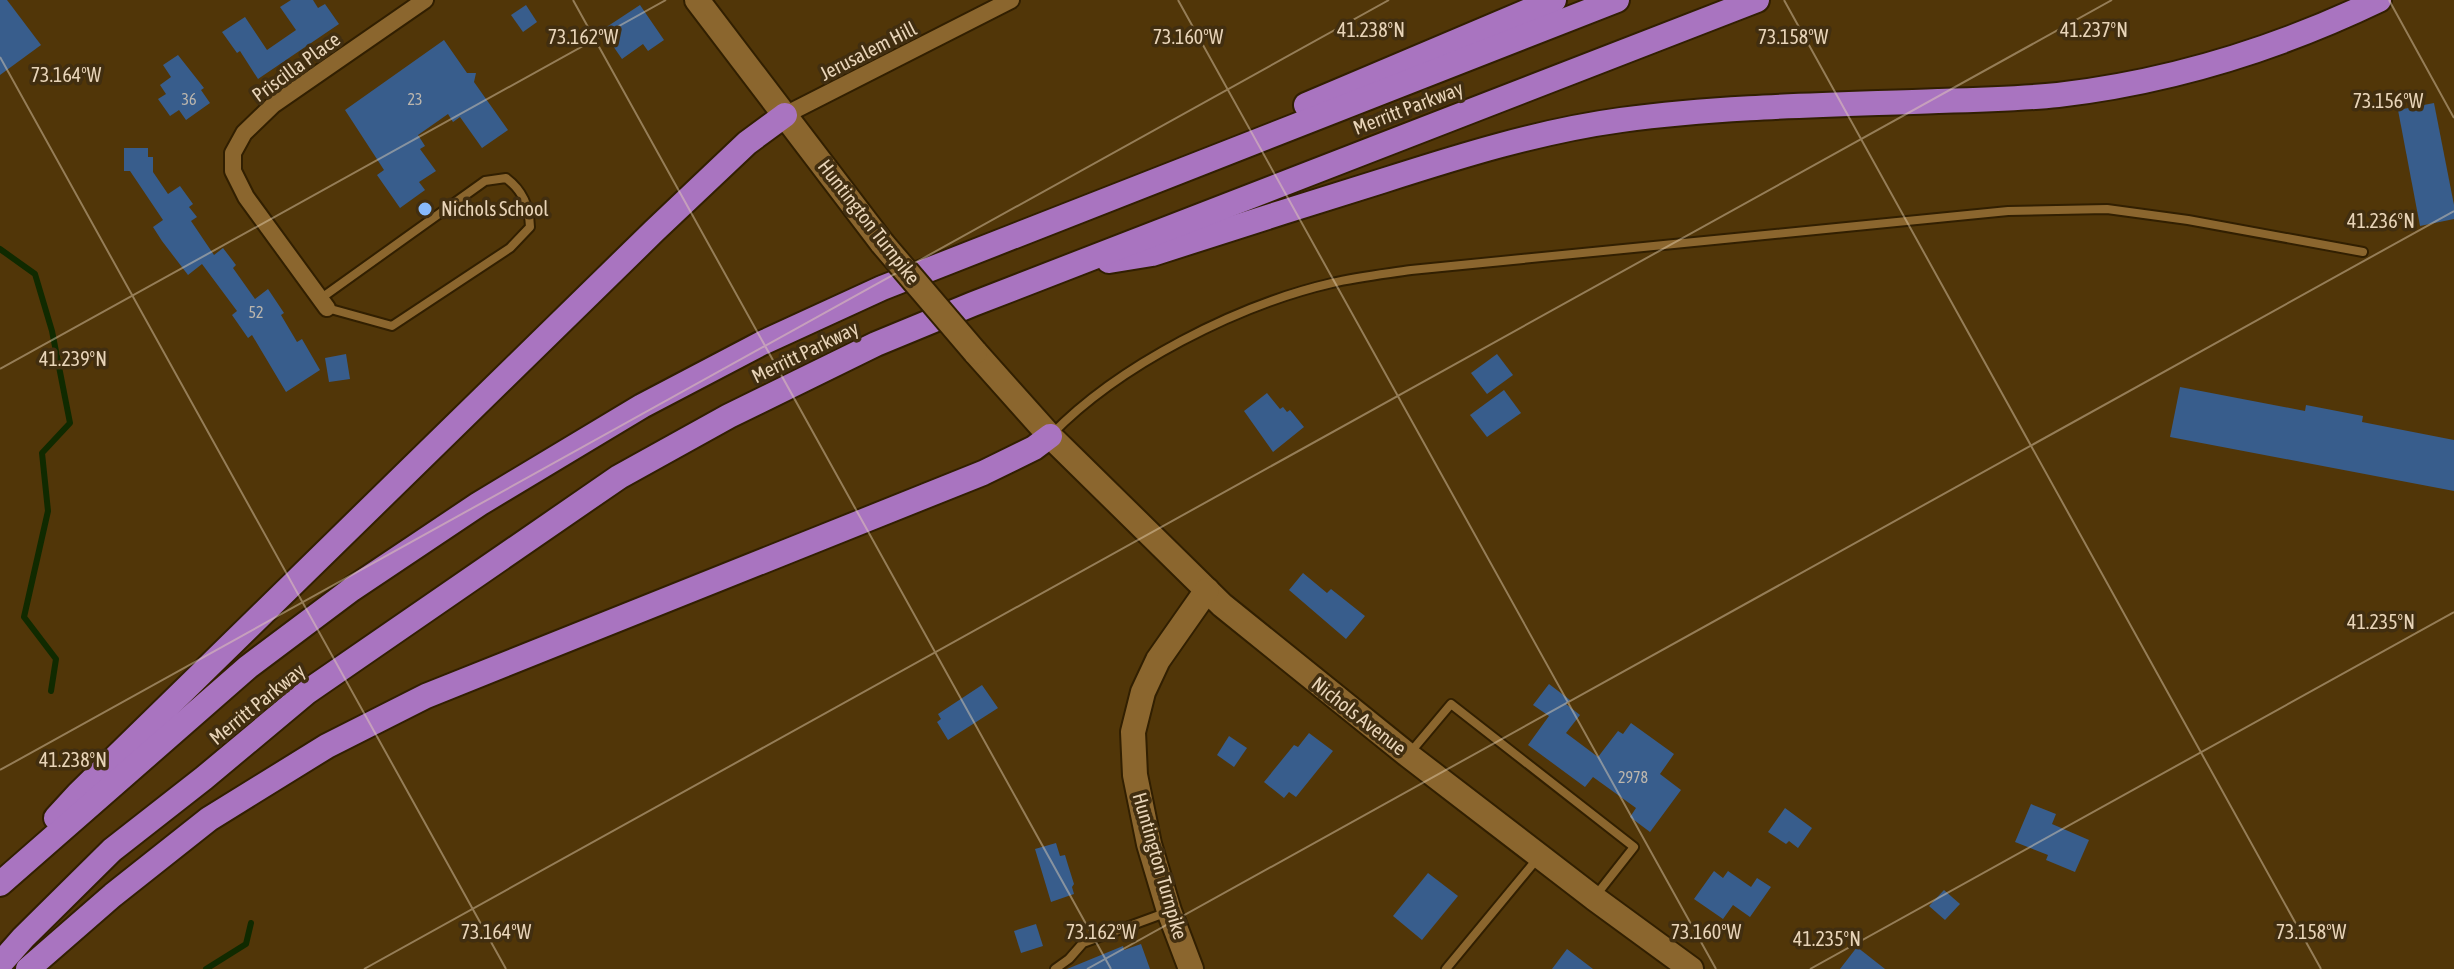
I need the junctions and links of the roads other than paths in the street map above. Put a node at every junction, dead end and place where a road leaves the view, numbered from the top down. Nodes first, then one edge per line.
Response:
1 (425, 0) edge
2 (697, 0) edge
3 (1011, 0) edge
4 (1554, 0) edge
5 (1617, 0) edge
6 (1757, 0) edge
7 (2379, 0) edge
8 (785, 115) junction
9 (1143, 185) junction
10 (2363, 252) dead end
11 (1063, 268) junction
12 (323, 304) junction
13 (1050, 436) junction
14 (1207, 590) junction
15 (1408, 755) junction
16 (1540, 855) junction
17 (0, 884) edge
18 (1594, 898) junction
19 (1169, 911) junction
20 (0, 964) edge
21 (28, 969) edge
22 (1055, 969) edge
23 (1191, 969) edge
24 (1446, 969) edge
25 (1691, 969) edge

1 - 12 street, Priscilla Place
2 - 8 main road, Huntington Turnpike
3 - 8 street, Jerusalem Hill
4 - 9 highway
5 - 9 highway, Merritt Parkway
6 - 11 highway, Merritt Parkway
7 - 11 highway
8 - 13 main road, Huntington Turnpike, bridge
8 - 17 highway
9 - 17 highway, Merritt Parkway
10 - 13 lane
11 - 20 highway, Merritt Parkway
12 - 12 lane
13 - 14 main road, Nichols Avenue
13 - 21 highway
14 - 15 main road, Nichols Avenue
14 - 19 main road, Huntington Turnpike
15 - 16 main road, Nichols Avenue
15 - 18 lane
16 - 18 main road, Nichols Avenue
16 - 24 lane
18 - 25 main road, Nichols Avenue
19 - 22 lane
19 - 23 main road, Huntington Turnpike

